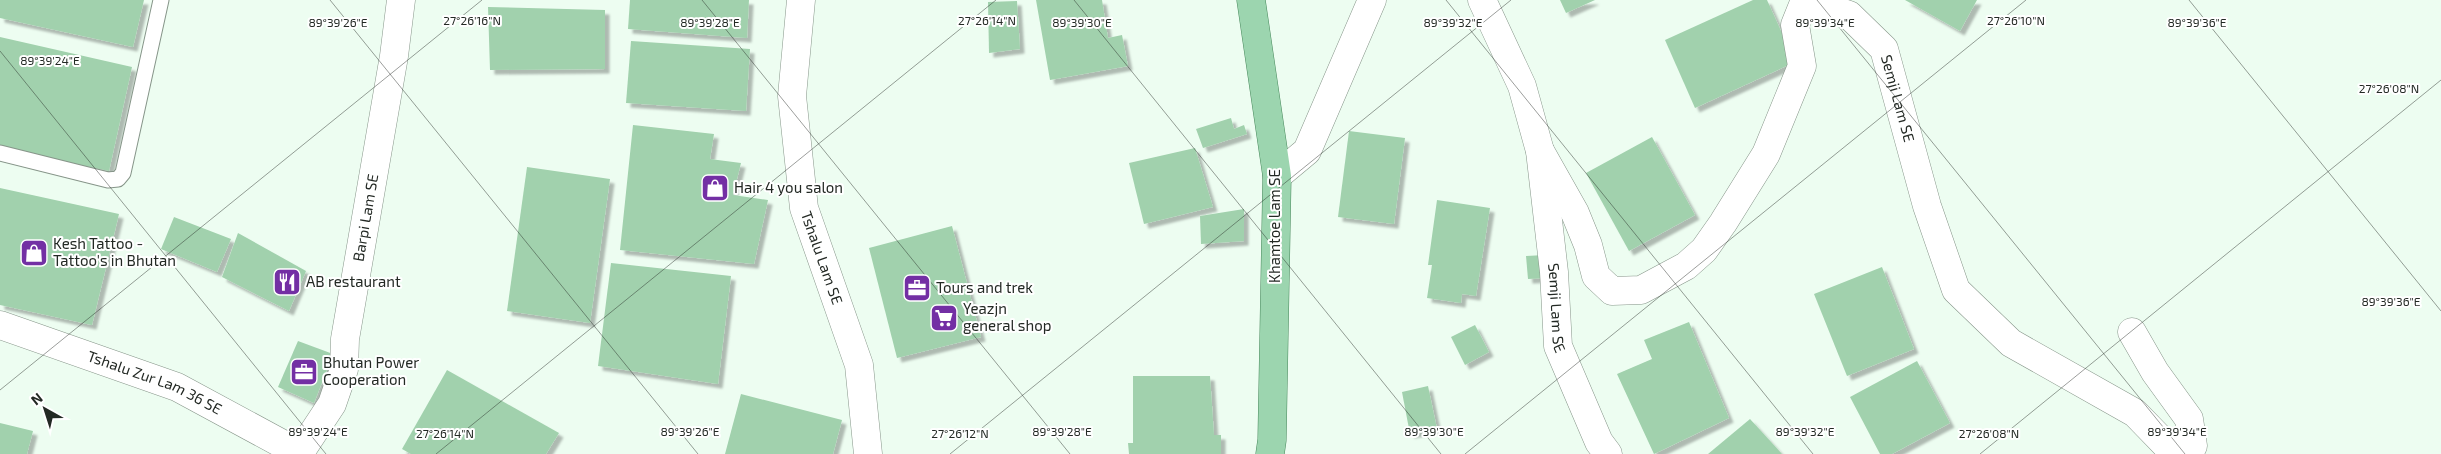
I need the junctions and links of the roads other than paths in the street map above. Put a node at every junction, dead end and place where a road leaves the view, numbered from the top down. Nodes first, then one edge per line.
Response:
1 (161, 0) edge
2 (401, 0) edge
3 (801, 0) edge
4 (1251, 0) edge
5 (1372, 0) edge
6 (1482, 0) edge
7 (1540, 151) junction
8 (0, 153) edge
9 (1277, 176) junction
10 (0, 325) edge
11 (2132, 332) dead end
12 (300, 454) edge
13 (868, 454) edge
14 (1270, 454) edge
15 (1608, 454) edge

1 - 8 lane
2 - 12 street, Barpi Lam SE
3 - 13 street, Tshalu Lam SE
4 - 9 main road, Khamtoe Lam SE
5 - 9 street
6 - 7 street, Semji Lam SE
7 - 11 street, Semji Lam SE
7 - 15 street, Semji Lam SE
9 - 14 main road, Khamtoe Lam SE
10 - 12 street, Tshalu Zur Lam 36 SE

